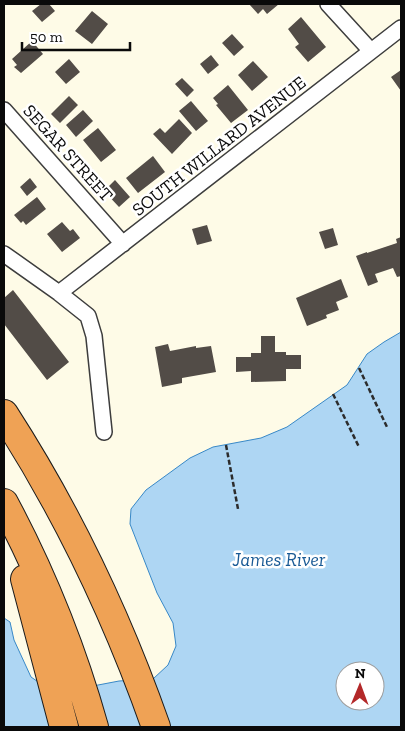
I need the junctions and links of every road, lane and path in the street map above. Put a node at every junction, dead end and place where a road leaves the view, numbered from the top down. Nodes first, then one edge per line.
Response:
1 (328, 4) edge
2 (401, 28) edge
3 (371, 52) junction
4 (4, 110) edge
5 (123, 244) junction
6 (4, 254) edge
7 (59, 293) junction
8 (359, 368) dead end
9 (333, 394) dead end
10 (4, 414) edge
11 (388, 427) dead end
12 (104, 432) dead end
13 (226, 445) dead end
14 (359, 447) dead end
15 (4, 502) edge
16 (238, 509) dead end
17 (4, 518) edge
18 (60, 662) junction
19 (64, 727) edge
20 (94, 727) edge
21 (156, 727) edge

1 - 3 street
2 - 3 street, SOUTH WILLARD AVENUE
3 - 5 street, SOUTH WILLARD AVENUE
4 - 5 street, SEGAR STREET
5 - 7 street, SOUTH WILLARD AVENUE
6 - 7 street
7 - 12 street
8 - 11 path
9 - 14 path
10 - 21 highway
13 - 16 path
15 - 18 highway
17 - 18 highway
18 - 19 highway
18 - 20 highway

